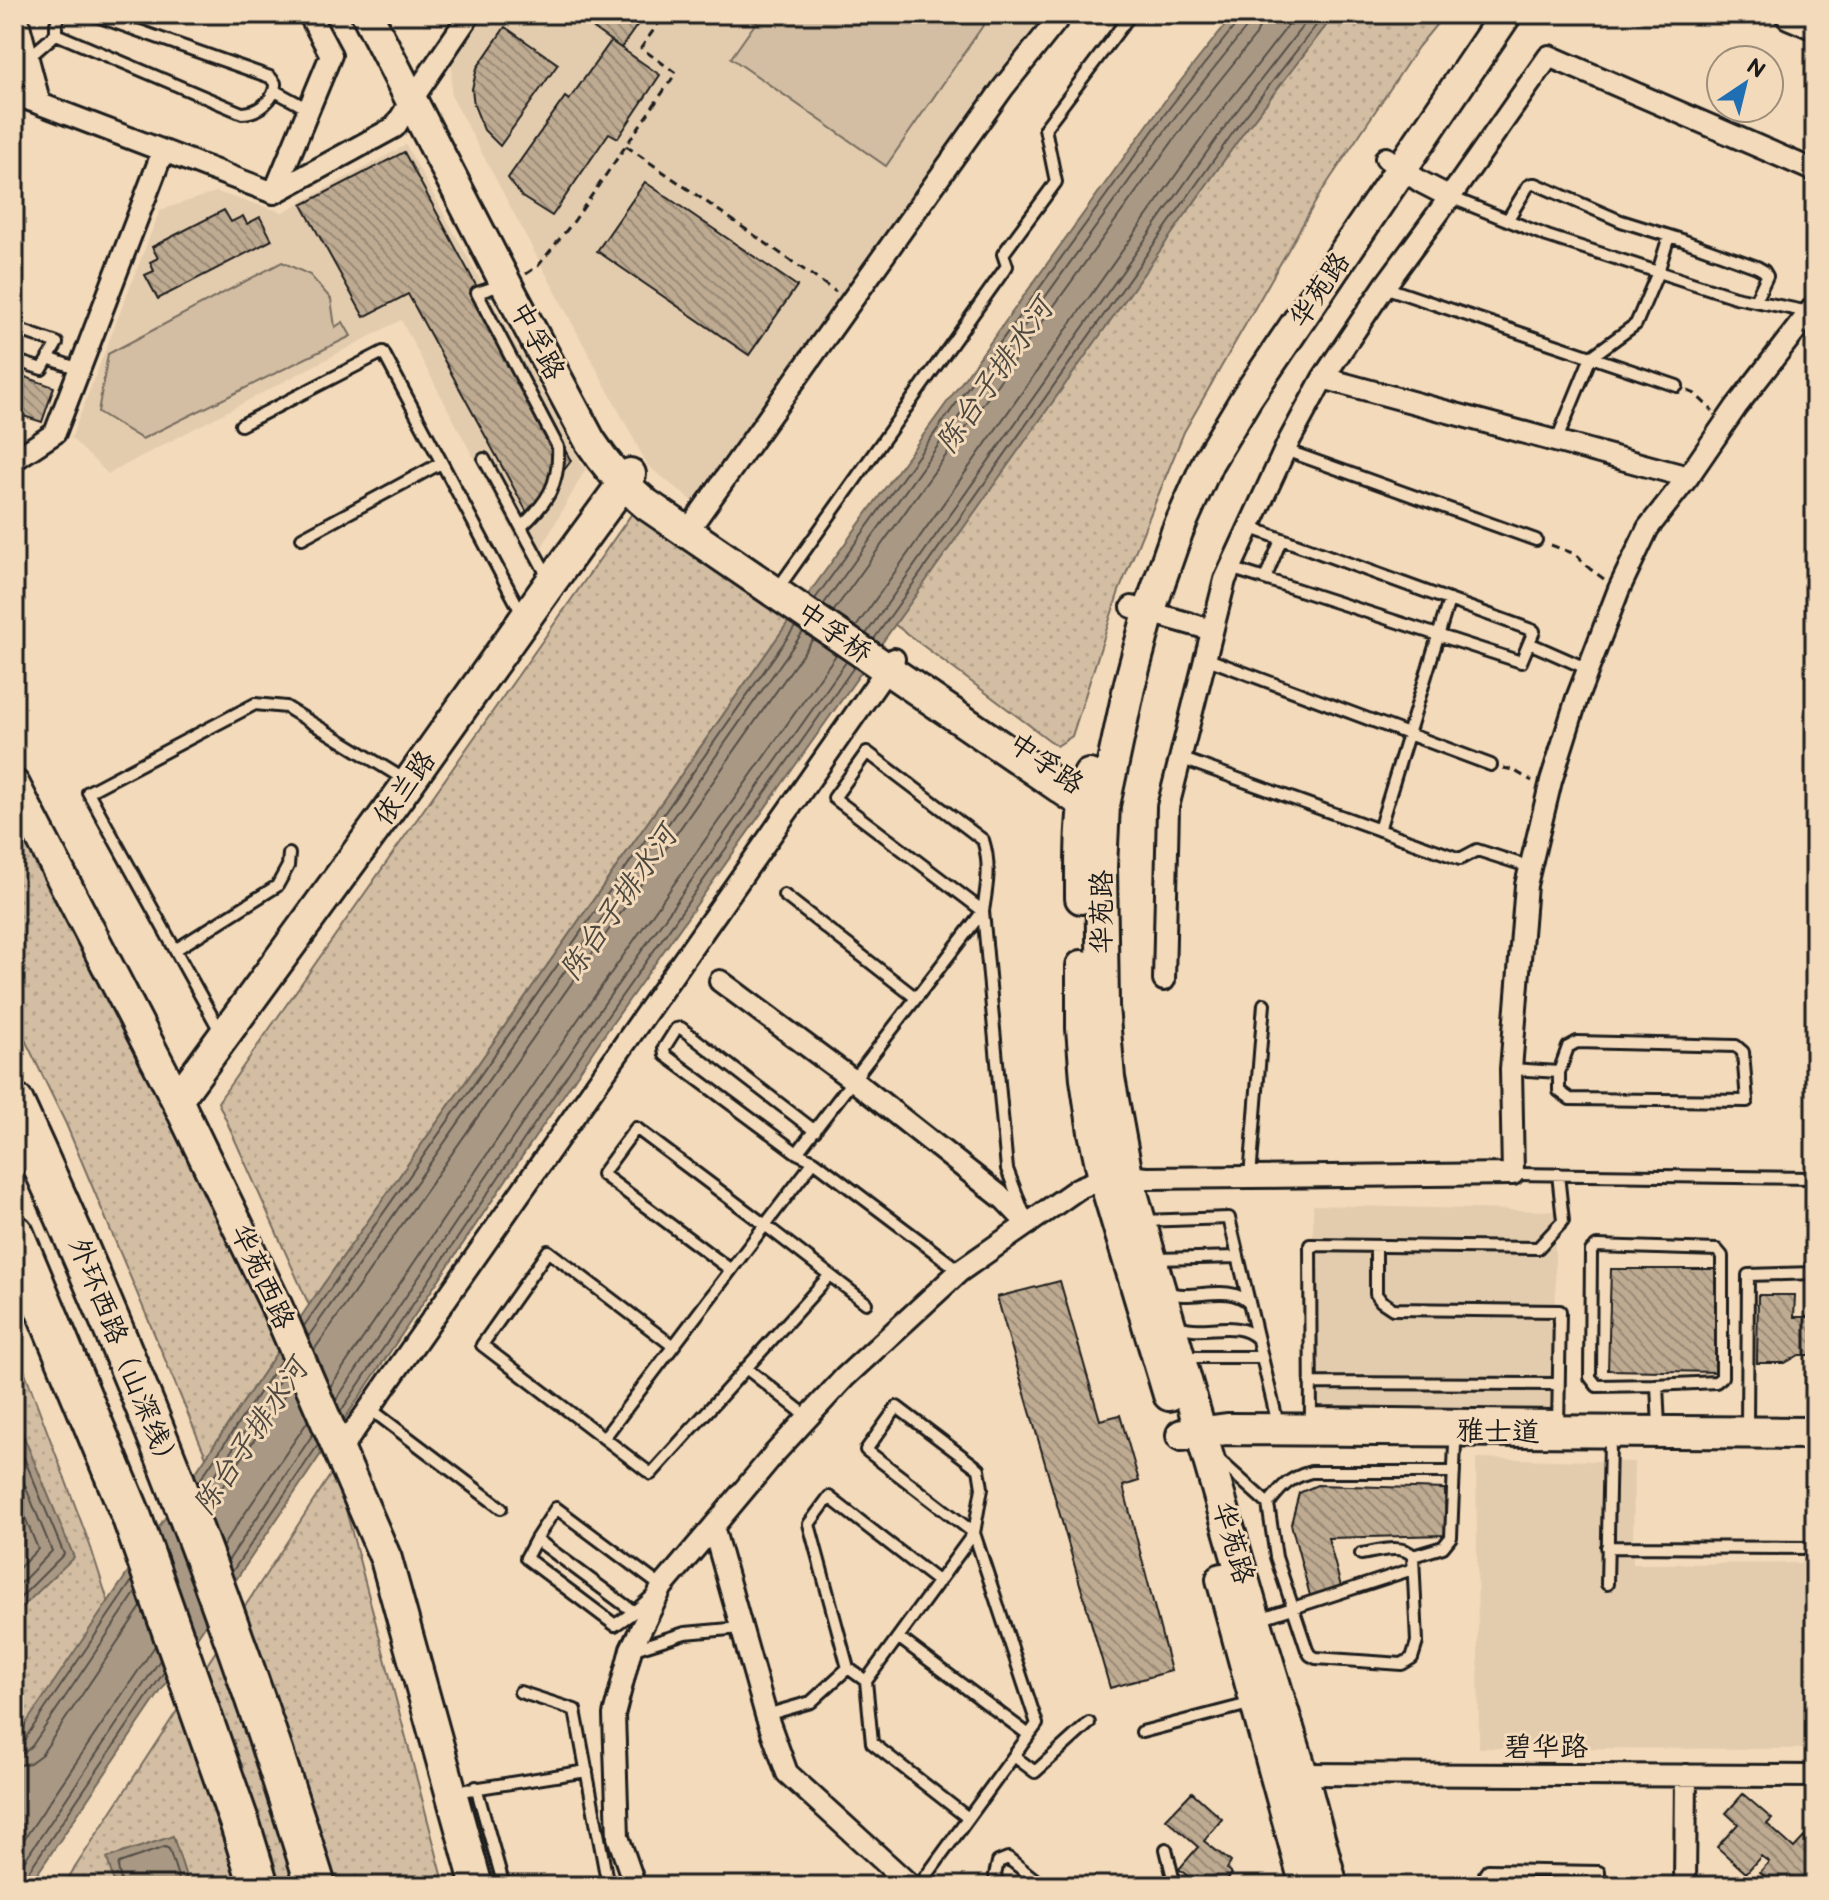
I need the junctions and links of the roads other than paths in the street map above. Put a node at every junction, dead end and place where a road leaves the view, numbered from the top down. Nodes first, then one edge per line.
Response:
1 (16, 14) edge
2 (60, 14) edge
3 (91, 14) edge
4 (309, 14) edge
5 (367, 14) edge
6 (374, 14) edge
7 (470, 14) edge
8 (1062, 14) edge
9 (1131, 14) edge
10 (1482, 14) edge
11 (1506, 14) edge
12 (1791, 14) edge
13 (1815, 24) edge
14 (56, 34) junction
15 (21, 64) edge
16 (275, 91) junction
17 (14, 94) edge
18 (414, 97) junction
19 (40, 104) junction
20 (308, 109) junction
21 (163, 151) junction
22 (1394, 163) junction
23 (1815, 171) edge
24 (274, 193) junction
25 (1450, 197) junction
26 (1508, 219) junction
27 (1669, 236) junction
28 (1658, 272) junction
29 (511, 282) junction
30 (1384, 287) junction
31 (1755, 301) junction
32 (1812, 309) edge
33 (14, 328) edge
34 (1591, 357) junction
35 (48, 358) junction
36 (14, 360) edge
37 (79, 369) junction
38 (1323, 378) junction
39 (1677, 386) road end
40 (241, 425) dead end
41 (1556, 442) junction
42 (1285, 450) junction
43 (484, 459) dead end
44 (14, 460) edge
45 (441, 463) junction
46 (1688, 477) junction
47 (626, 479) junction
48 (521, 527) junction
49 (690, 527) junction
50 (1249, 527) junction
51 (302, 538) dead end
52 (1281, 540) junction
53 (1536, 540) road end
54 (1230, 568) junction
55 (1265, 579) junction
56 (551, 582) junction
57 (784, 591) junction
58 (1449, 600) junction
59 (1140, 610) junction
60 (525, 620) junction
61 (1212, 630) junction
62 (1438, 635) junction
63 (1529, 643) junction
64 (1205, 658) junction
65 (887, 662) junction
66 (1588, 669) junction
67 (1408, 734) junction
68 (1180, 758) junction
69 (1491, 765) road end
70 (409, 782) junction
71 (14, 785) edge
72 (1079, 794) junction
73 (1379, 830) junction
74 (289, 854) dead end
75 (1530, 867) junction
76 (784, 895) dead end
77 (983, 911) junction
78 (175, 950) junction
79 (1164, 980) dead end
80 (720, 981) dead end
81 (916, 998) junction
82 (1264, 1004) dead end
83 (224, 1039) junction
84 (1511, 1069) junction
85 (1559, 1072) junction
86 (853, 1080) junction
87 (177, 1100) junction
88 (14, 1103) edge
89 (815, 1131) junction
90 (797, 1153) junction
91 (814, 1161) junction
92 (1513, 1174) junction
93 (1558, 1174) junction
94 (1115, 1177) junction
95 (1250, 1177) junction
96 (1815, 1178) edge
97 (1140, 1221) junction
98 (1028, 1224) junction
99 (765, 1225) junction
100 (14, 1234) edge
101 (1376, 1246) junction
102 (1238, 1257) junction
103 (731, 1270) junction
104 (960, 1271) junction
105 (1155, 1273) junction
106 (1815, 1273) edge
107 (830, 1275) junction
108 (866, 1303) dead end
109 (1249, 1303) junction
110 (1169, 1318) junction
111 (1257, 1338) junction
112 (673, 1346) junction
113 (1180, 1357) junction
114 (1262, 1357) junction
115 (746, 1368) junction
116 (1310, 1383) junction
117 (1558, 1384) junction
118 (1655, 1385) junction
119 (1182, 1401) junction
120 (369, 1408) junction
121 (808, 1417) junction
122 (1290, 1429) junction
123 (1558, 1430) junction
124 (1815, 1433) edge
125 (1659, 1437) junction
126 (1747, 1437) junction
127 (604, 1438) junction
128 (1203, 1439) junction
129 (1610, 1442) junction
130 (1815, 1442) edge
131 (338, 1448) junction
132 (1454, 1458) junction
133 (1268, 1504) junction
134 (501, 1508) dead end
135 (713, 1527) junction
136 (974, 1533) junction
137 (536, 1539) junction
138 (1607, 1547) junction
139 (1815, 1548) edge
140 (1361, 1554) dead end
141 (1413, 1556) junction
142 (1413, 1569) junction
143 (939, 1582) junction
144 (1607, 1584) dead end
145 (662, 1587) junction
146 (1293, 1608) junction
147 (634, 1612) junction
148 (1255, 1620) junction
149 (741, 1628) junction
150 (898, 1637) junction
151 (631, 1649) junction
152 (848, 1668) junction
153 (866, 1681) junction
154 (520, 1692) dead end
155 (1267, 1699) junction
156 (766, 1715) junction
157 (1089, 1723) dead end
158 (1142, 1732) dead end
159 (1029, 1735) junction
160 (1014, 1756) junction
161 (587, 1771) junction
162 (1289, 1774) junction
163 (1686, 1775) junction
164 (1815, 1776) edge
165 (464, 1790) junction
166 (968, 1818) junction
167 (1166, 1849) dead end
168 (259, 1886) edge
169 (316, 1886) edge
170 (477, 1886) edge
171 (504, 1886) edge
172 (608, 1886) edge
173 (635, 1886) edge
174 (911, 1886) edge
175 (919, 1886) edge
176 (998, 1886) edge
177 (1043, 1886) edge
178 (1175, 1886) edge
179 (1306, 1886) edge
180 (1332, 1886) edge
181 (1485, 1886) edge
182 (1599, 1886) edge
183 (1685, 1886) edge

1 - 15 street
2 - 14 lane
3 - 16 lane
4 - 20 street
5 - 18 main road, 中孚路
6 - 18 main road, 中孚路
7 - 18 street
8 - 49 street
9 - 57 lane
10 - 22 main road, 华苑路
11 - 22 main road, 华苑路
12 - 13 main road
14 - 15 lane
14 - 16 lane
15 - 19 street
16 - 20 lane
17 - 19 street
18 - 24 street
18 - 29 main road, 中孚路
19 - 21 street
20 - 24 street
21 - 24 street
21 - 37 street
22 - 25 street
22 - 59 main road, 华苑路
23 - 25 street
25 - 26 lane
25 - 30 street
26 - 27 lane
26 - 28 lane
27 - 28 lane
27 - 31 lane
28 - 31 lane
28 - 34 lane
29 - 47 main road, 中孚路
29 - 48 lane
30 - 34 lane
30 - 38 street
31 - 32 lane
32 - 46 street
33 - 35 lane
34 - 39 lane
34 - 41 lane
35 - 36 lane
35 - 37 lane
37 - 44 street
38 - 41 street
38 - 42 street
40 - 45 lane
41 - 46 street
42 - 50 street
42 - 53 lane
43 - 48 lane
45 - 51 lane
45 - 60 lane
46 - 66 street
47 - 49 main road, 中孚路
47 - 56 main road, 依兰路
48 - 56 lane
49 - 57 main road, 中孚路
50 - 52 lane
50 - 54 street
52 - 55 lane
52 - 58 lane
54 - 55 lane
54 - 61 street
55 - 62 lane
56 - 60 main road, 依兰路
57 - 65 main road, 中孚桥
58 - 62 lane
58 - 63 lane
59 - 61 street
59 - 72 main road, 华苑路
59 - 72 main road, 华苑路
60 - 70 main road, 依兰路
61 - 64 street
62 - 63 lane
62 - 67 lane
63 - 66 lane
64 - 67 lane
64 - 68 street
65 - 72 main road, 中孚路
65 - 120 street
66 - 75 street
67 - 69 lane
67 - 73 lane
68 - 73 lane
68 - 79 street
70 - 78 lane
70 - 83 main road, 依兰路
71 - 87 main road, 华苑西路
72 - 94 main road, 华苑路
73 - 75 lane
74 - 78 lane
75 - 84 street
76 - 81 lane
77 - 77 lane
77 - 81 lane
77 - 98 lane
78 - 83 lane
80 - 86 street
81 - 86 lane
82 - 95 lane
83 - 87 main road, 依兰路
84 - 85 lane
84 - 92 street
85 - 85 lane
86 - 89 lane
86 - 98 street
87 - 131 main road, 华苑西路
88 - 169 highway, 外环西路（山深线）
89 - 90 lane
89 - 90 lane
90 - 91 lane
91 - 99 lane
91 - 104 lane
92 - 93 lane
92 - 95 street
93 - 96 lane
93 - 101 lane
94 - 95 street
94 - 97 main road, 华苑路
94 - 98 street
94 - 119 main road, 华苑路
97 - 102 lane
97 - 105 main road, 华苑路
98 - 104 street
99 - 103 lane
99 - 103 lane
99 - 107 lane
100 - 168 highway, 外环西路（山深线）
101 - 116 lane
101 - 117 lane
102 - 105 lane
102 - 109 lane
103 - 112 lane
104 - 121 street
105 - 109 lane
105 - 110 main road, 华苑路
106 - 126 lane
107 - 108 lane
107 - 115 lane
109 - 111 lane
110 - 111 lane
110 - 113 main road, 华苑路
111 - 114 lane
112 - 127 lane
112 - 127 lane
113 - 114 lane
113 - 119 main road, 华苑路
114 - 122 lane
115 - 121 lane
115 - 127 lane
116 - 117 lane
116 - 122 lane
117 - 123 lane
118 - 118 lane
118 - 125 lane
119 - 128 main road, 华苑路
120 - 131 street
120 - 134 lane
121 - 135 street
122 - 123 main road, 雅士道
122 - 128 main road, 雅士道
122 - 132 main road, 雅士道
123 - 125 main road, 雅士道
123 - 129 main road, 雅士道
123 - 132 main road, 雅士道
124 - 126 main road, 雅士道
125 - 126 main road, 雅士道
125 - 129 main road, 雅士道
126 - 130 main road, 雅士道
128 - 133 lane
128 - 148 main road, 华苑路
128 - 155 main road, 华苑路
129 - 138 lane
131 - 165 main road, 华苑西路
132 - 133 lane
132 - 141 lane
133 - 146 lane
135 - 145 street
135 - 149 street
136 - 136 lane
136 - 143 lane
136 - 159 lane
137 - 145 lane
137 - 147 lane
137 - 147 lane
138 - 139 lane
138 - 144 lane
140 - 141 lane
141 - 142 lane
142 - 146 lane
142 - 146 lane
143 - 150 lane
143 - 152 lane
145 - 147 lane
145 - 151 street
146 - 148 lane
148 - 155 main road, 华苑路
149 - 151 lane
149 - 156 street
150 - 153 lane
150 - 159 lane
151 - 173 street
152 - 153 lane
152 - 156 lane
153 - 166 lane
154 - 161 lane
155 - 158 lane
155 - 162 main road, 华苑路
156 - 174 street
157 - 160 lane
159 - 160 lane
160 - 166 lane
161 - 165 lane
161 - 172 lane
162 - 163 street, 碧华路
162 - 179 main road, 华苑路
162 - 180 main road, 华苑路
163 - 164 street, 碧华路
163 - 183 street
165 - 170 main road, 华苑西路
165 - 171 lane
166 - 175 lane
167 - 178 lane
176 - 177 lane
181 - 182 lane

